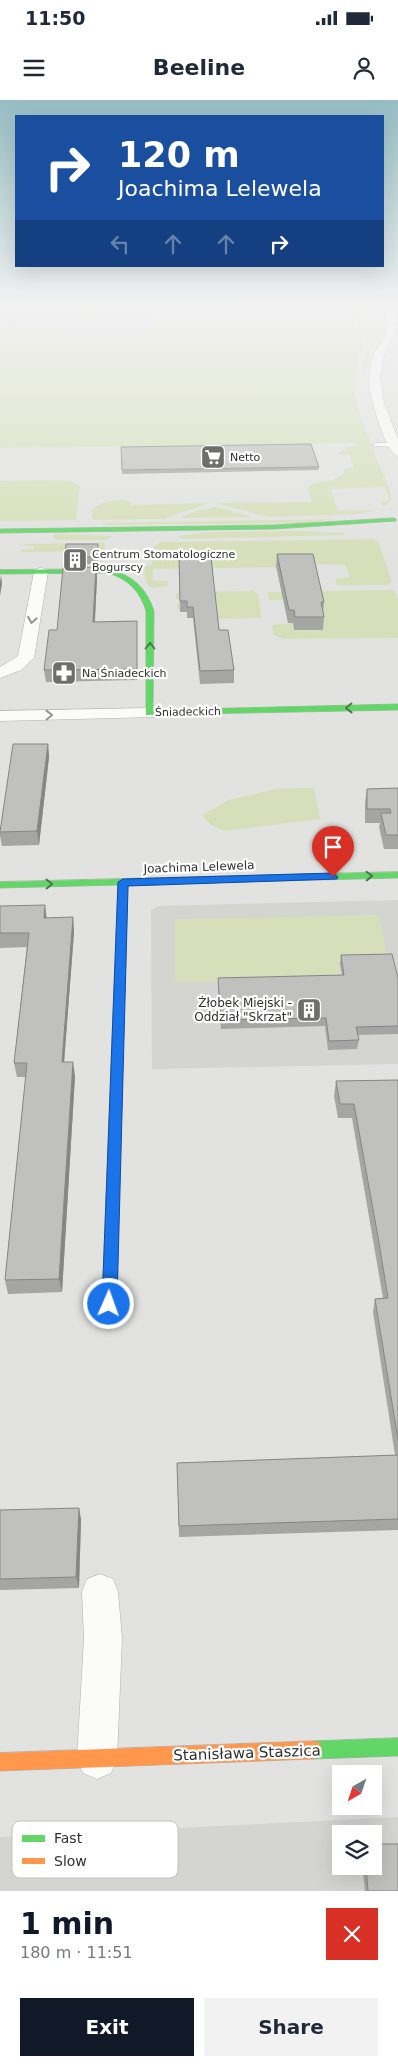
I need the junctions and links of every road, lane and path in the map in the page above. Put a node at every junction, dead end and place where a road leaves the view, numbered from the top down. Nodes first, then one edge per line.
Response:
1 (377, 390) edge
2 (375, 445) dead end
3 (396, 445) edge
4 (396, 523) edge
5 (0, 531) edge
6 (0, 572) edge
7 (41, 572) junction
8 (0, 673) edge
9 (398, 707) edge
10 (149, 713) junction
11 (0, 716) edge
12 (398, 875) edge
13 (123, 882) junction
14 (0, 885) edge
15 (109, 1304) dead end
16 (100, 1592) dead end
17 (398, 1747) edge
18 (97, 1759) junction
19 (0, 1762) edge

1 - 3 street
2 - 3 lane
4 - 5 street
6 - 7 street, Śniadeckich
7 -> 8 street
10 -> 7 street, Śniadeckich
9 -> 10 street, Śniadeckich
11 -> 10 street
13 -> 12 street, Joachima Lelewela
14 -> 13 street, Joachima Lelewela
13 - 15 lane
16 - 18 street
17 - 18 street, Stanisława Staszica
18 - 19 street, Stanisława Staszica

